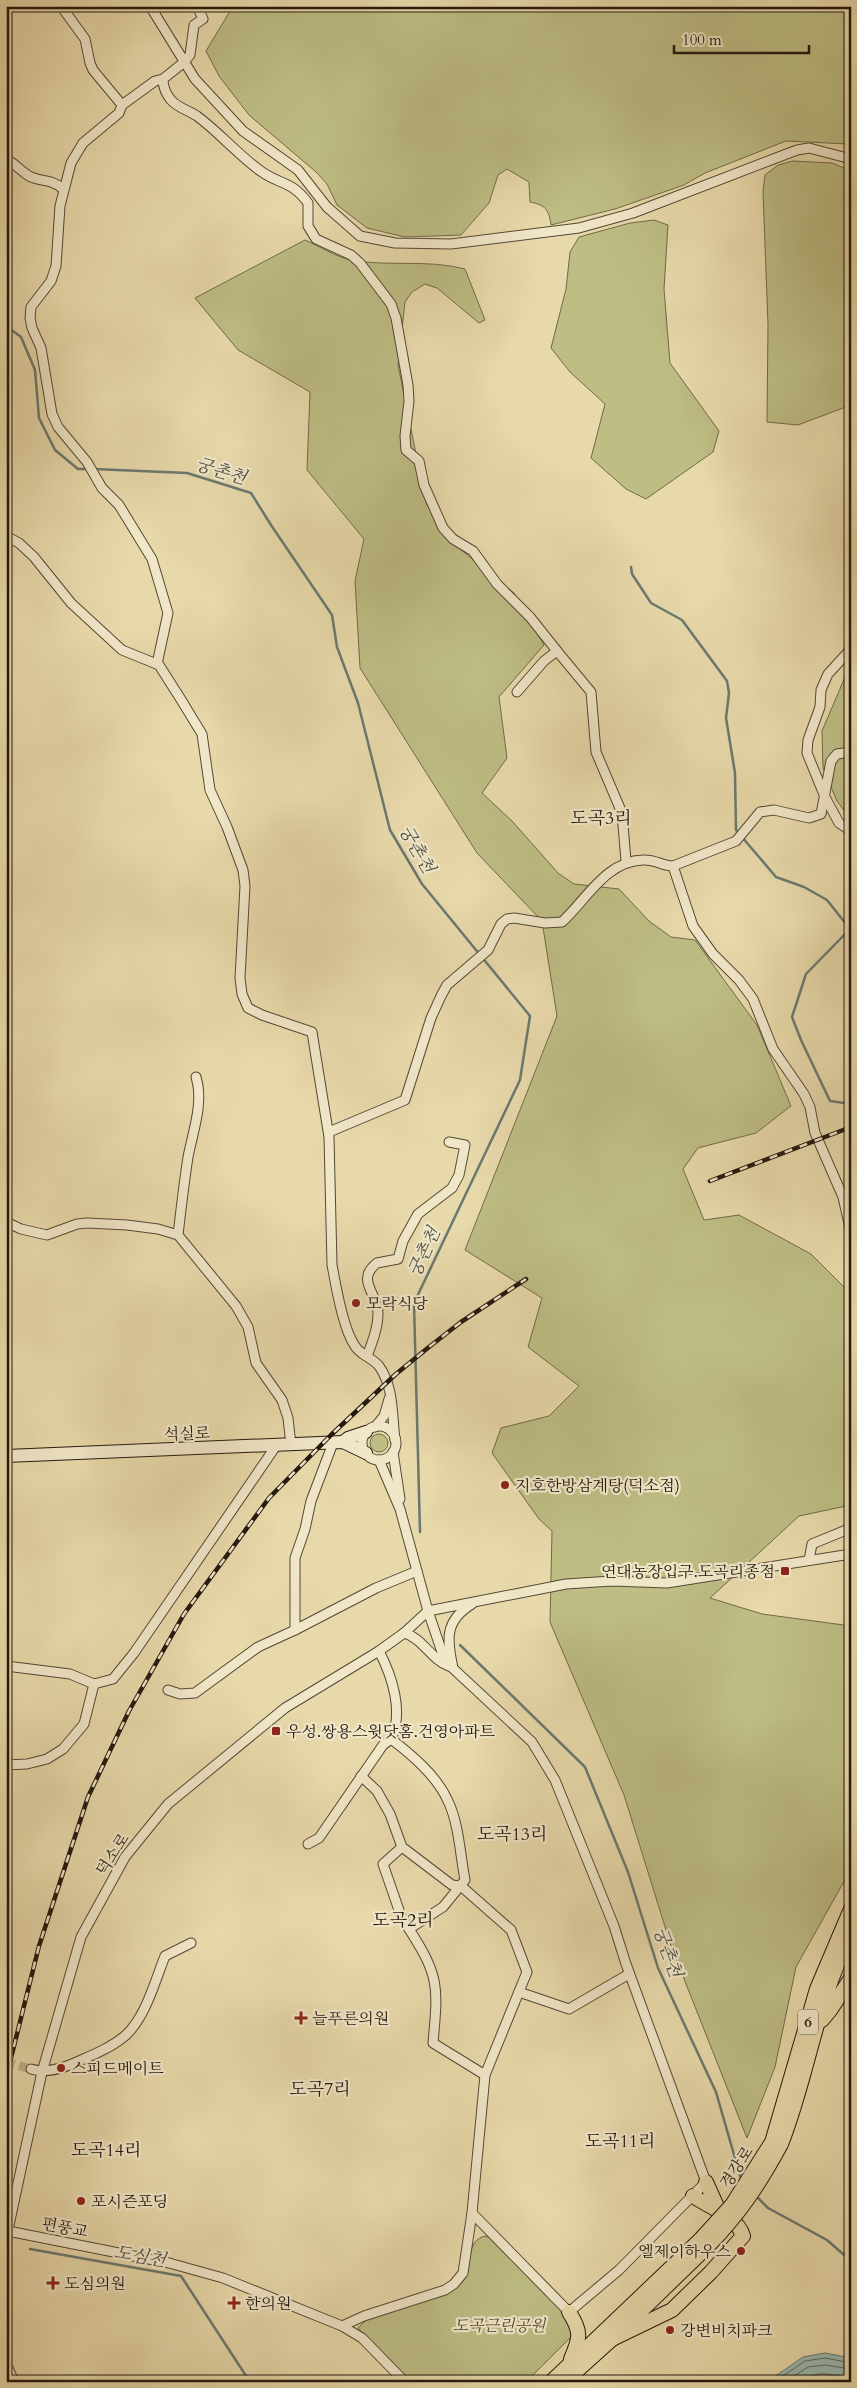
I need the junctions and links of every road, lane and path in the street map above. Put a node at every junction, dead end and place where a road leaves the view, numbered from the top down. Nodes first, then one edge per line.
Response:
1 (62, 6) edge
2 (150, 6) edge
3 (197, 6) edge
4 (183, 63) junction
5 (163, 79) junction
6 (122, 105) junction
7 (6, 159) edge
8 (851, 159) edge
9 (63, 189) junction
10 (6, 536) edge
11 (851, 649) edge
12 (557, 651) junction
13 (157, 664) junction
14 (517, 692) dead end
15 (851, 752) edge
16 (825, 796) junction
17 (851, 831) edge
18 (626, 861) junction
19 (673, 866) junction
20 (196, 1077) dead end
21 (329, 1132) junction
22 (449, 1142) dead end
23 (6, 1222) edge
24 (851, 1233) edge
25 (178, 1235) junction
26 (367, 1356) junction
27 (389, 1391) junction
28 (371, 1429) junction
29 (395, 1440) junction
30 (338, 1443) junction
31 (291, 1445) junction
32 (276, 1446) junction
33 (393, 1452) junction
34 (366, 1453) junction
35 (6, 1456) edge
36 (379, 1460) junction
37 (400, 1509) junction
38 (851, 1528) edge
39 (851, 1554) edge
40 (809, 1560) junction
41 (416, 1571) junction
42 (479, 1601) junction
43 (428, 1611) junction
44 (295, 1630) junction
45 (404, 1633) junction
46 (379, 1651) junction
47 (6, 1666) edge
48 (453, 1668) junction
49 (94, 1684) junction
50 (168, 1690) dead end
51 (391, 1739) junction
52 (6, 1765) edge
53 (361, 1776) junction
54 (308, 1844) dead end
55 (402, 1847) junction
56 (461, 1886) junction
57 (851, 1909) edge
58 (409, 1929) junction
59 (851, 1935) edge
60 (190, 1943) dead end
61 (629, 1974) junction
62 (851, 1978) edge
63 (519, 1992) junction
64 (815, 2028) junction
65 (31, 2069) tunnel mouth
66 (42, 2072) junction
67 (485, 2075) junction
68 (777, 2142) junction
69 (706, 2182) junction
70 (693, 2196) junction
71 (719, 2211) junction
72 (472, 2213) junction
73 (7, 2235) edge
74 (705, 2242) junction
75 (569, 2312) junction
76 (342, 2326) junction
77 (612, 2339) junction
78 (568, 2366) junction
79 (7, 2368) edge
80 (14, 2382) edge
81 (405, 2382) edge
82 (551, 2382) edge
83 (564, 2382) edge

1 - 6 street
2 - 4 street
3 - 4 street
4 - 5 street
4 - 8 street
5 - 6 street
5 - 12 street
6 - 9 street
7 - 9 street
9 - 13 street
10 - 13 street
11 - 16 street
12 - 14 street
12 - 18 street
13 - 21 street
15 - 16 street
16 - 17 street
16 - 19 street
18 - 19 street
18 - 21 street
19 - 24 street
20 - 25 street
21 - 26 street
22 - 26 street
23 - 25 street
25 - 31 street
26 - 27 street
27 - 28 street
27 - 29 street
28 - 29 street
28 - 30 street
28 - 34 street
29 - 33 street
30 - 31 street, 석실로
30 - 34 street, 석실로
30 - 44 street
31 - 32 street, 석실로
32 - 35 street, 석실로
32 - 49 street
33 - 36 street
33 - 37 street
34 - 36 street, 석실로
36 - 37 street
37 - 41 street
38 - 40 street
39 - 40 street
40 - 42 street
41 - 43 street
41 - 44 street
42 - 43 street
42 - 48 street
43 - 45 street, 덕소로
43 - 48 street
44 - 50 street
45 - 46 street, 덕소로
45 - 48 street
46 - 51 street
46 - 66 street, 덕소로
47 - 49 street
48 - 61 street
49 - 52 street
51 - 53 street
51 - 56 street
53 - 54 street
53 - 55 street
55 - 56 street
55 - 58 street
56 - 58 street
56 - 63 street
57 - 68 main road, 경강로 / 6
58 - 67 street
59 - 64 main road, 경강로 / 6
60 - 66 street
61 - 63 street
61 - 69 street
62 - 64 main road
63 - 67 street
64 - 68 main road, 경강로 / 6
65 - 66 street
66 - 73 street, 덕소로
67 - 72 street
68 - 74 main road, 경강로 / 6, bridge
69 - 70 street
69 - 71 main road
70 - 71 main road
70 - 75 street
71 - 77 main road
72 - 75 street
72 - 76 street
73 - 76 street, 편풍교
74 - 77 main road, 경강로 / 6
74 - 78 main road, 경강로 / 6
75 - 78 main road
76 - 81 street, 편풍교
77 - 83 main road, 경강로 / 6
78 - 82 main road, 경강로 / 6
79 - 80 street

